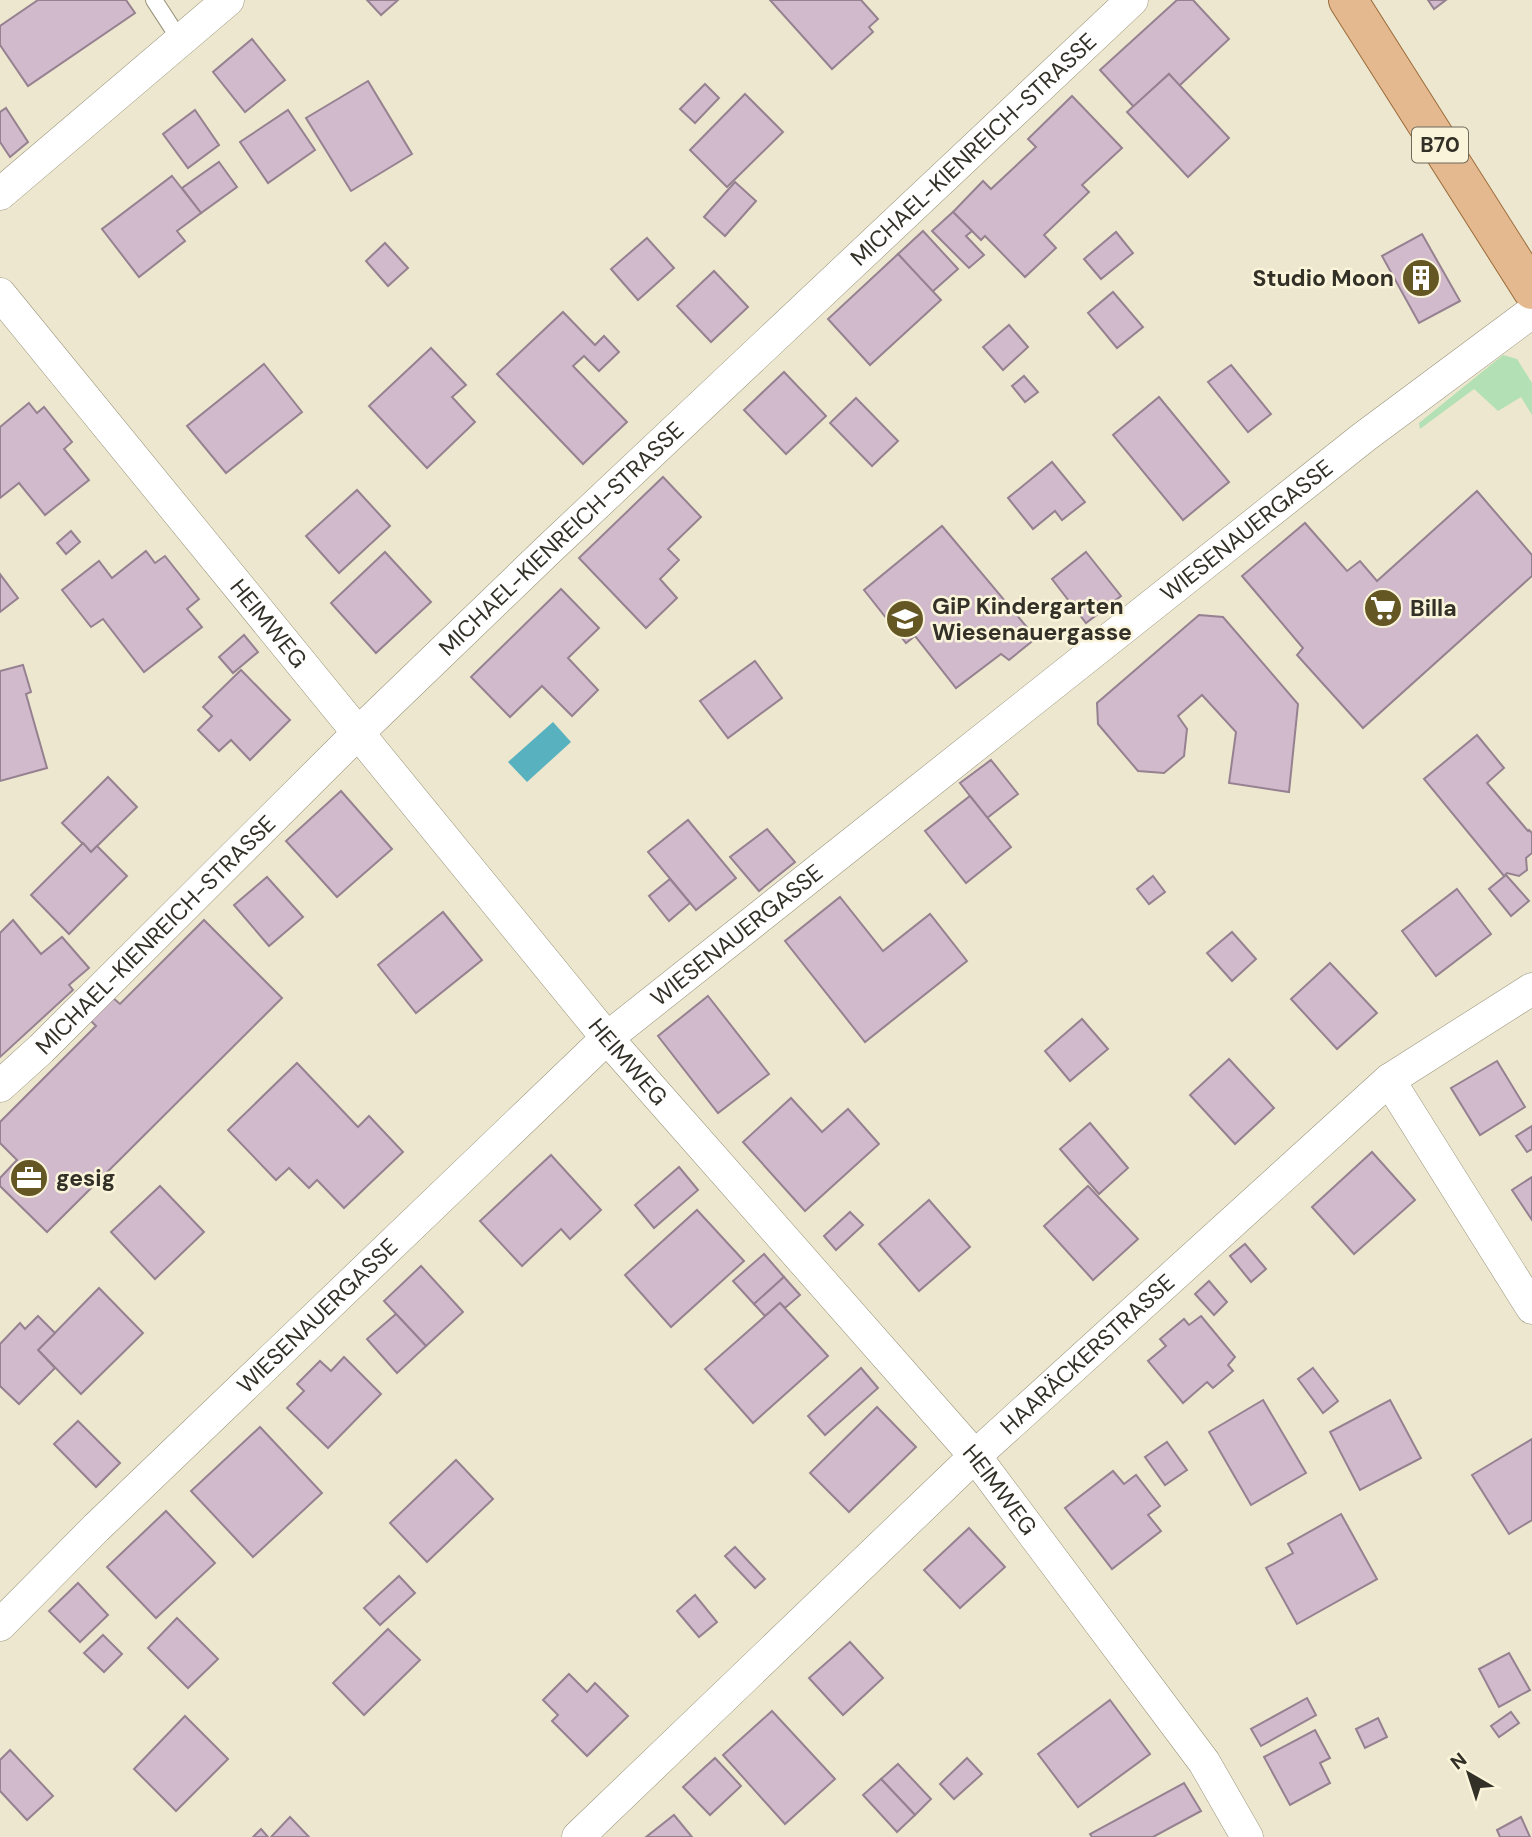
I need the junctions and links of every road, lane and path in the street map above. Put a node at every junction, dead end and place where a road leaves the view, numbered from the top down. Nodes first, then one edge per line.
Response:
1 (154, 0) edge
2 (228, 0) edge
3 (1132, 0) edge
4 (1348, 0) edge
5 (180, 40) junction
6 (0, 194) edge
7 (1532, 290) edge
8 (0, 294) edge
9 (1532, 312) edge
10 (357, 734) junction
11 (1532, 989) edge
12 (607, 1038) junction
13 (1389, 1080) junction
14 (0, 1086) edge
15 (1532, 1308) edge
16 (975, 1456) junction
17 (0, 1625) edge
18 (578, 1837) edge
19 (1247, 1837) edge

1 - 5 lane
2 - 5 street
3 - 10 street, MICHAEL-KIENREICH-STRASSE
4 - 7 main road, B70
5 - 6 street
8 - 10 street, HEIMWEG
9 - 12 street, WIESENAUERGASSE
10 - 12 street, HEIMWEG
10 - 14 street, MICHAEL-KIENREICH-STRASSE
11 - 13 street, HAARÄCKERSTRASSE
12 - 16 street, HEIMWEG
12 - 17 street, WIESENAUERGASSE
13 - 15 street
13 - 16 street, HAARÄCKERSTRASSE
16 - 18 street, HAARÄCKERSTRASSE
16 - 19 street, HEIMWEG

